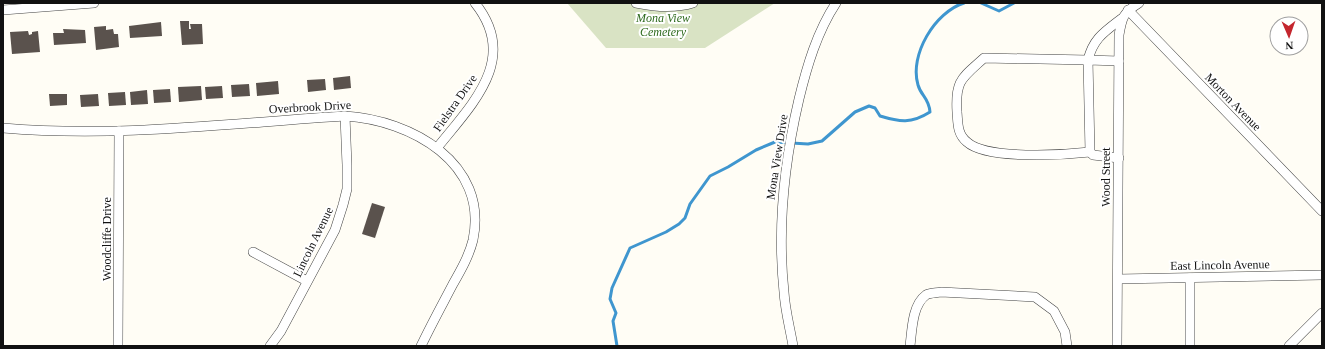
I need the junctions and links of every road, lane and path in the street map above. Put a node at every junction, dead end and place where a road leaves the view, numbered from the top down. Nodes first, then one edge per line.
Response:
1 (94, 3) edge
2 (475, 3) edge
3 (636, 3) edge
4 (693, 3) edge
5 (836, 3) edge
6 (1139, 3) edge
7 (3, 10) edge
8 (1128, 10) junction
9 (1121, 19) junction
10 (1088, 60) junction
11 (1119, 61) junction
12 (345, 116) junction
13 (3, 128) edge
14 (119, 131) junction
15 (437, 148) junction
16 (1090, 152) junction
17 (1119, 158) junction
18 (1322, 211) edge
19 (253, 252) dead end
20 (1322, 275) edge
21 (1190, 278) junction
22 (1118, 279) junction
23 (307, 281) junction
24 (1322, 313) edge
25 (118, 346) edge
26 (270, 346) edge
27 (420, 346) edge
28 (793, 346) edge
29 (910, 346) edge
30 (1066, 346) edge
31 (1117, 346) edge
32 (1190, 346) edge
33 (1289, 346) edge

1 - 7 street
2 - 15 street, Fielstra Drive
3 - 4 street
5 - 28 street, Mona View Drive
6 - 8 street
8 - 9 street
8 - 18 street, Morton Avenue
9 - 10 street
9 - 11 street, Wood Street
10 - 11 street
10 - 16 street
10 - 16 street
11 - 17 street, Wood Street
12 - 14 street, Overbrook Drive
12 - 15 street, Overbrook Drive
12 - 23 street, Lincoln Avenue
13 - 14 street, Overbrook Drive
14 - 25 street, Woodcliffe Drive
15 - 27 street, Overbrook Drive
16 - 17 street
17 - 22 street, Wood Street
19 - 23 street
20 - 21 street, East Lincoln Avenue
21 - 22 street, East Lincoln Avenue
21 - 32 street
22 - 31 street, Wood Street
23 - 26 street, Lincoln Avenue
24 - 33 street
29 - 30 street

